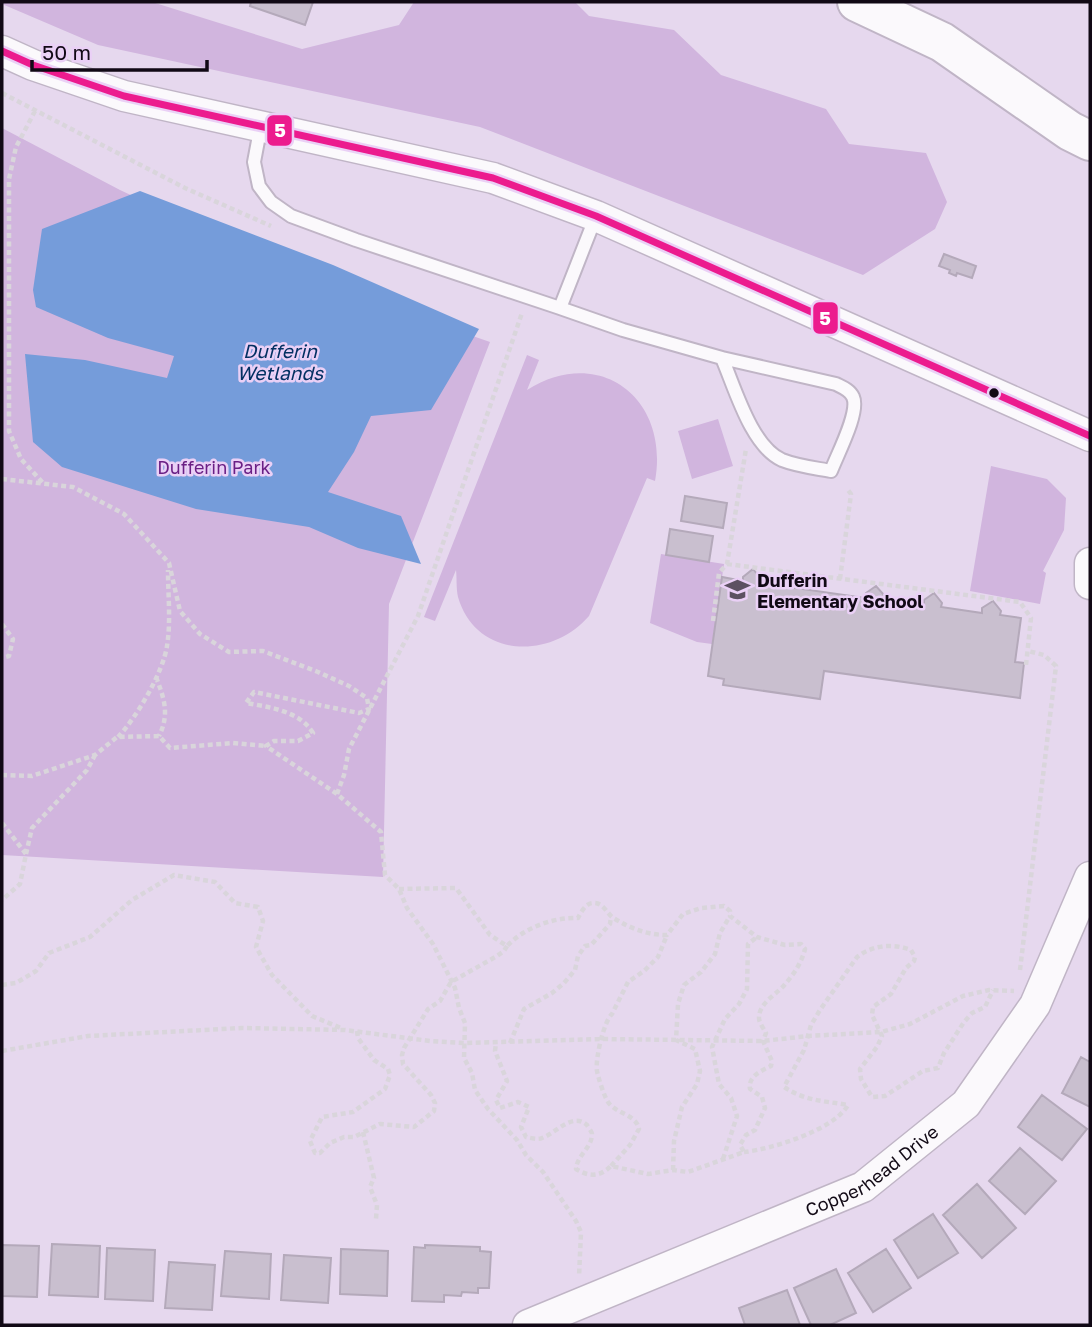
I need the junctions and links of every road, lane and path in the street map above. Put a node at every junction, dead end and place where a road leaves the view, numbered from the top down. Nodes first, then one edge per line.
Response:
1 (857, 2) edge
2 (2, 51) edge
3 (2, 93) edge
4 (35, 111) junction
5 (261, 125) junction
6 (1080, 136) edge
7 (1090, 164) edge
8 (596, 216) junction
9 (278, 229) dead end
10 (2, 270) edge
11 (8, 278) junction
12 (560, 308) junction
13 (524, 309) dead end
14 (723, 358) junction
15 (9, 378) junction
16 (2, 380) edge
17 (1090, 436) edge
18 (746, 447) dead end
19 (2, 479) edge
20 (43, 484) junction
21 (848, 490) dead end
22 (1090, 563) edge
23 (169, 564) junction
24 (727, 564) junction
25 (840, 579) junction
26 (1090, 584) edge
27 (713, 621) dead end
28 (2, 624) edge
29 (1028, 651) junction
30 (2, 658) edge
31 (1026, 665) dead end
32 (156, 677) junction
33 (159, 736) junction
34 (117, 737) junction
35 (266, 746) junction
36 (95, 755) junction
37 (2, 775) edge
38 (337, 794) junction
39 (2, 823) edge
40 (26, 854) junction
41 (1090, 877) edge
42 (399, 889) junction
43 (2, 900) edge
44 (730, 916) junction
45 (611, 917) junction
46 (667, 935) junction
47 (757, 937) junction
48 (507, 946) junction
49 (1019, 978) dead end
50 (452, 982) junction
51 (2, 985) edge
52 (993, 990) junction
53 (1035, 1006) junction
54 (345, 1030) junction
55 (357, 1031) junction
56 (881, 1032) junction
57 (808, 1036) junction
58 (410, 1039) junction
59 (601, 1039) junction
60 (676, 1040) junction
61 (713, 1041) junction
62 (763, 1041) junction
63 (464, 1043) junction
64 (496, 1043) junction
65 (510, 1043) junction
66 (2, 1051) edge
67 (363, 1132) junction
68 (744, 1152) junction
69 (723, 1160) junction
70 (611, 1166) junction
71 (673, 1170) junction
72 (376, 1219) dead end
73 (577, 1305) junction
74 (528, 1325) edge

1 - 6 highway
2 - 5 street
3 - 4 path
4 - 9 path
4 - 11 path
5 - 8 street
5 - 12 lane
6 - 7 highway
8 - 12 lane
8 - 17 street
10 - 11 path
11 - 15 path
12 - 14 lane
13 - 38 path
14 - 14 lane
15 - 16 path
15 - 20 path
18 - 24 path
19 - 20 path
20 - 23 path
21 - 25 path
22 - 26 street
23 - 32 path
23 - 35 path
24 - 25 path
24 - 27 path
25 - 29 path
28 - 30 path
29 - 31 path
29 - 49 path
32 - 33 path
32 - 34 path
33 - 34 path
33 - 35 path
34 - 36 path
35 - 38 path
36 - 37 path
36 - 40 path
38 - 42 path
39 - 40 path
40 - 43 path
41 - 53 street, Copperhead Drive
42 - 48 path
42 - 50 path
44 - 46 path
44 - 47 path
44 - 60 path
45 - 46 path
45 - 48 path
45 - 65 path
46 - 59 path
47 - 61 path
47 - 62 path
48 - 50 path
50 - 58 path
50 - 63 path
51 - 54 path
52 - 53 path
52 - 56 path
52 - 56 path
53 - 73 street, Copperhead Drive
54 - 55 path
54 - 66 path
55 - 58 path
55 - 67 path
56 - 57 path
56 - 57 path
57 - 62 path
57 - 68 path
58 - 63 path
58 - 67 path
59 - 60 path
59 - 65 path
59 - 70 path
60 - 61 path
60 - 71 path
61 - 62 path
61 - 69 path
62 - 68 path
63 - 64 path
63 - 73 path
64 - 65 path
64 - 70 path
67 - 72 path
68 - 69 path
69 - 71 path
70 - 71 path
73 - 74 street, Copperhead Drive

